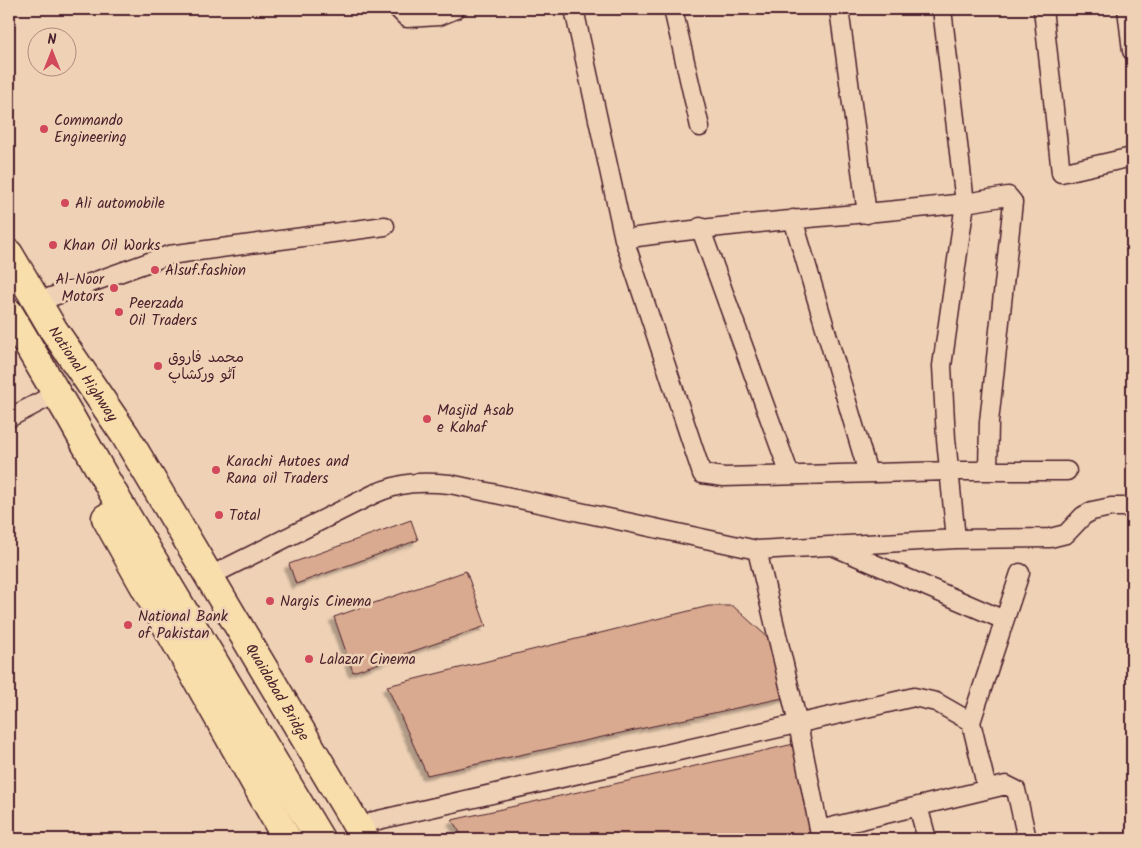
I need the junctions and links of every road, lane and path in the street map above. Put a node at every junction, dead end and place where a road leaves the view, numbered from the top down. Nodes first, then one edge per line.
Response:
1 (398, 9) edge
2 (456, 9) edge
3 (574, 9) edge
4 (673, 9) edge
5 (839, 9) edge
6 (942, 9) edge
7 (1043, 9) edge
8 (1127, 9) edge
9 (1132, 51) edge
10 (700, 127) dead end
11 (1132, 157) edge
12 (966, 203) junction
13 (867, 214) junction
14 (793, 219) junction
15 (386, 226) dead end
16 (700, 227) junction
17 (624, 239) junction
18 (9, 254) edge
19 (37, 302) junction
20 (9, 313) edge
21 (57, 394) junction
22 (9, 418) edge
23 (71, 418) junction
24 (125, 435) junction
25 (949, 471) junction
26 (988, 471) junction
27 (1067, 471) dead end
28 (868, 473) junction
29 (790, 475) junction
30 (160, 494) joint
31 (1132, 508) edge
32 (956, 539) junction
33 (832, 546) junction
34 (757, 550) junction
35 (222, 570) junction
36 (1020, 573) dead end
37 (1004, 620) junction
38 (971, 722) junction
39 (798, 724) junction
40 (986, 789) junction
41 (918, 806) junction
42 (375, 833) edge
43 (820, 834) edge
44 (287, 839) edge
45 (320, 839) edge
46 (927, 839) edge
47 (1027, 839) edge

1 - 2 street
3 - 17 street
4 - 10 street
5 - 13 street
6 - 12 street
7 - 11 street
8 - 9 street
12 - 13 street
12 - 25 street
12 - 26 street
13 - 14 street
14 - 16 street
14 - 28 street
15 - 19 street
16 - 17 street
16 - 29 street
17 - 29 street
18 - 19 highway, National Highway
19 - 24 highway, National Highway
20 - 21 highway, National Highway
21 - 22 street
21 - 23 highway, National Highway
23 - 44 highway
23 - 45 highway, National Highway
24 - 30 highway, National Highway
24 - 35 highway
25 - 26 street
25 - 28 street
25 - 32 street
26 - 27 street
28 - 29 street
30 - 42 highway, Quaidabad Bridge
31 - 32 street
32 - 33 street
33 - 34 street
33 - 37 street
34 - 35 street
34 - 39 street
35 - 42 highway
36 - 37 street
37 - 38 street
38 - 39 street
38 - 40 street
39 - 42 street
39 - 43 street
40 - 41 street
40 - 47 street
41 - 43 street
41 - 46 street

